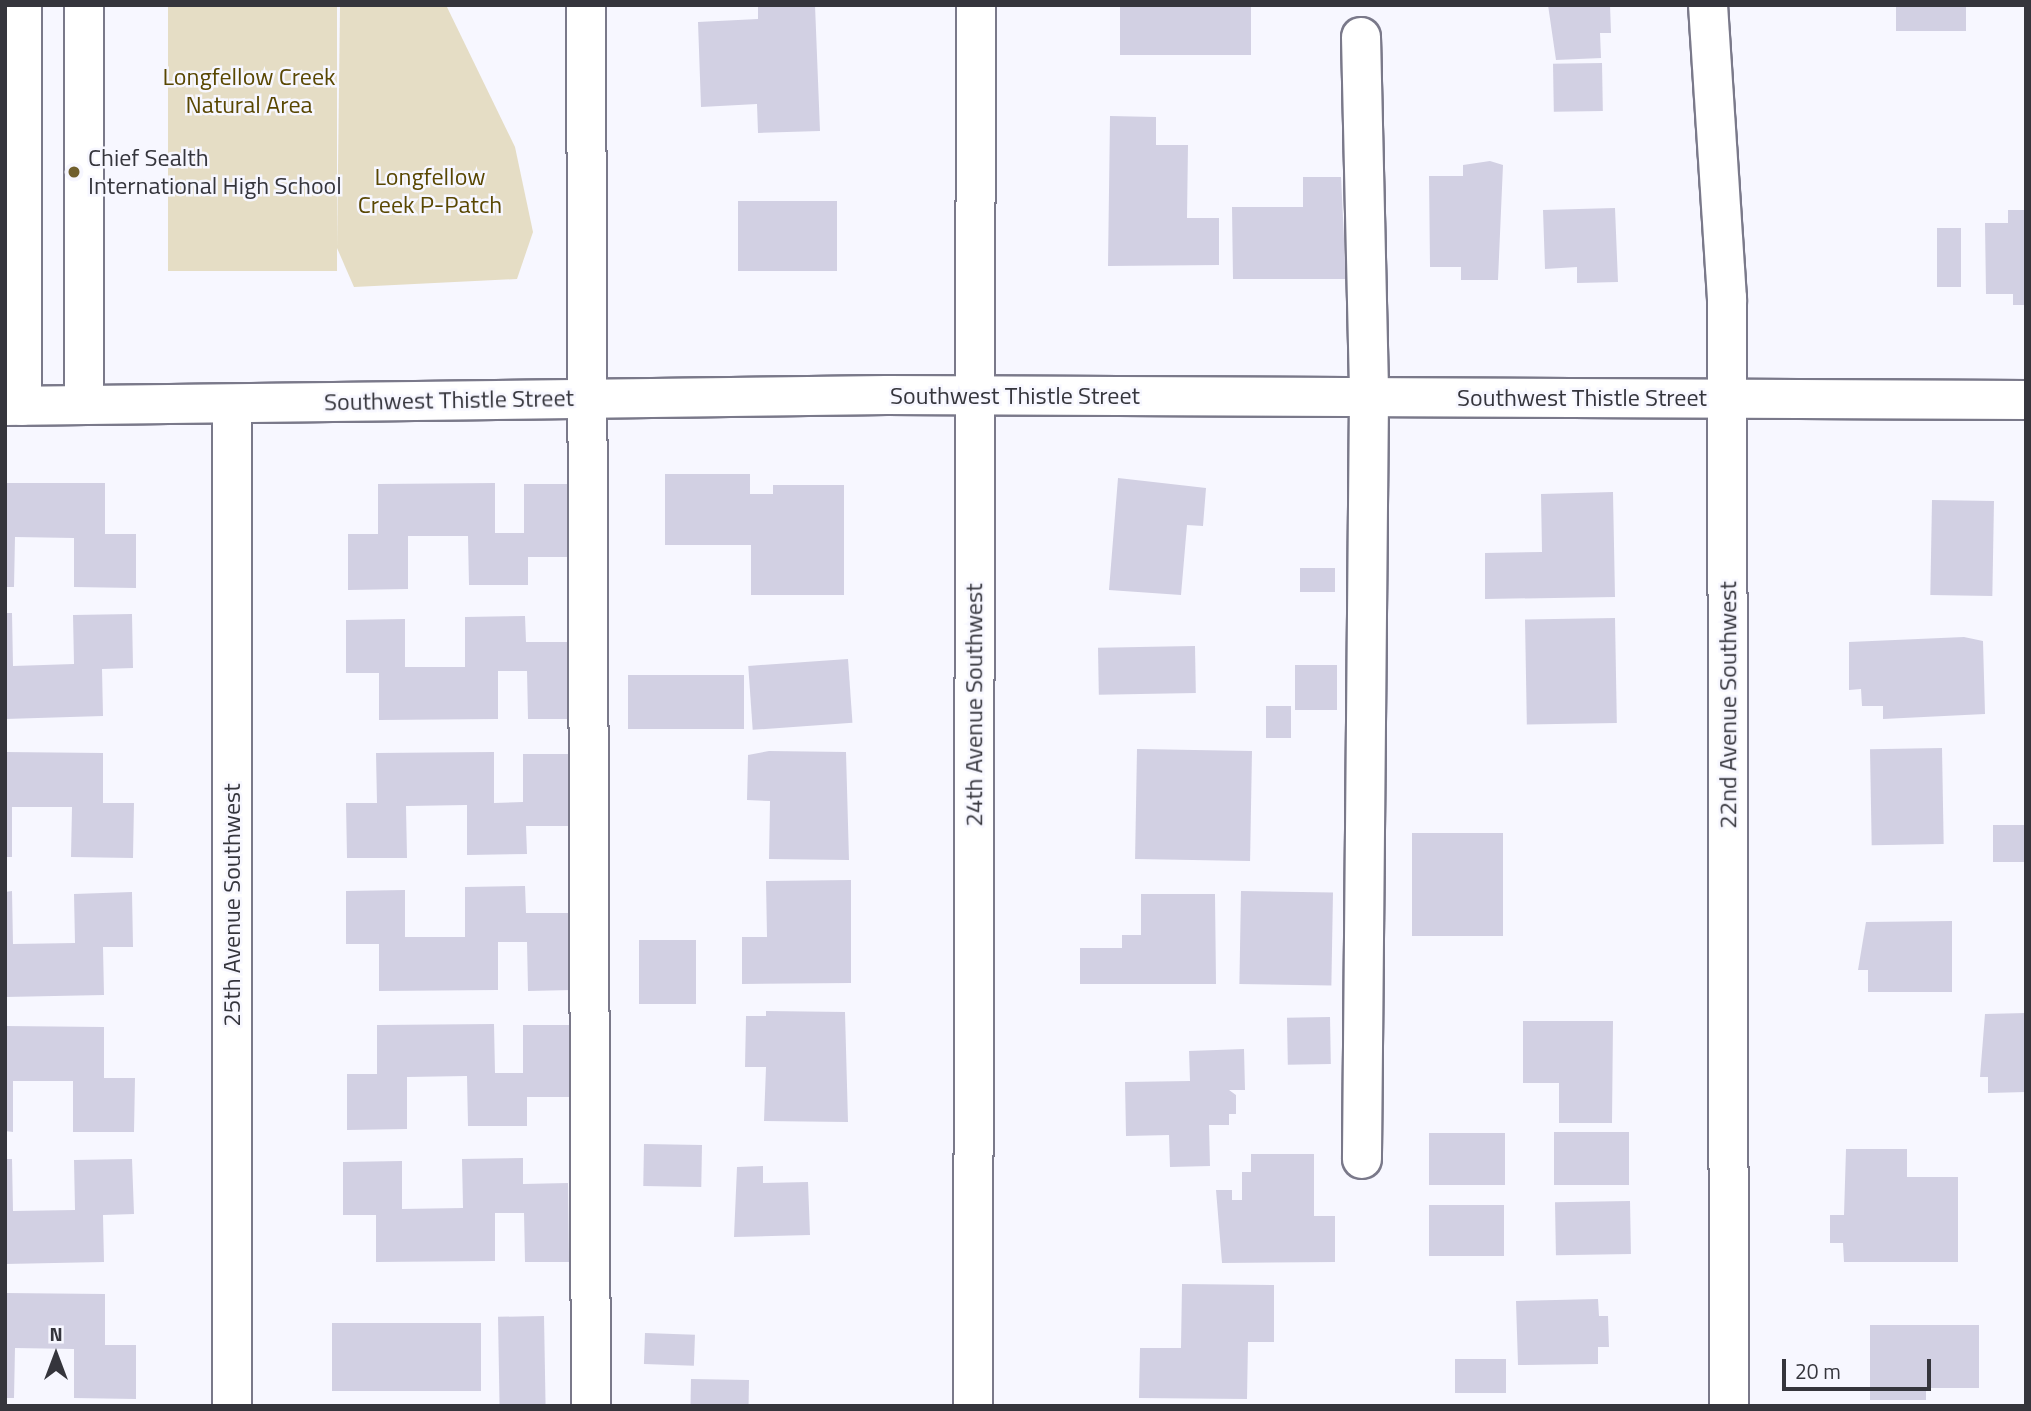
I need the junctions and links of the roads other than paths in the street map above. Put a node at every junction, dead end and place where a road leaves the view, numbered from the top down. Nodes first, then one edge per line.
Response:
1 (22, 5) edge
2 (84, 5) edge
3 (586, 5) edge
4 (976, 5) edge
5 (1708, 5) edge
6 (1361, 37) dead end
7 (974, 395) junction
8 (591, 398) junction
9 (1369, 398) junction
10 (1728, 398) junction
11 (2026, 400) edge
12 (232, 404) junction
13 (84, 405) junction
14 (14, 406) edge
15 (1362, 1159) dead end
16 (232, 1406) edge
17 (591, 1406) edge
18 (973, 1406) edge
19 (1729, 1406) edge

1 - 14 street
2 - 13 street
3 - 8 street
4 - 7 street, 24th Avenue Southwest
5 - 10 street, 22nd Avenue Southwest
6 - 9 street
7 - 8 street, Southwest Thistle Street
7 - 9 street, Southwest Thistle Street
7 - 18 street, 24th Avenue Southwest
8 - 12 street, Southwest Thistle Street
8 - 17 street
9 - 10 street, Southwest Thistle Street
9 - 15 street
10 - 11 street, Southwest Thistle Street
10 - 19 street, 22nd Avenue Southwest
12 - 13 street, Southwest Thistle Street
12 - 16 street, 25th Avenue Southwest
13 - 14 street, Southwest Thistle Street

